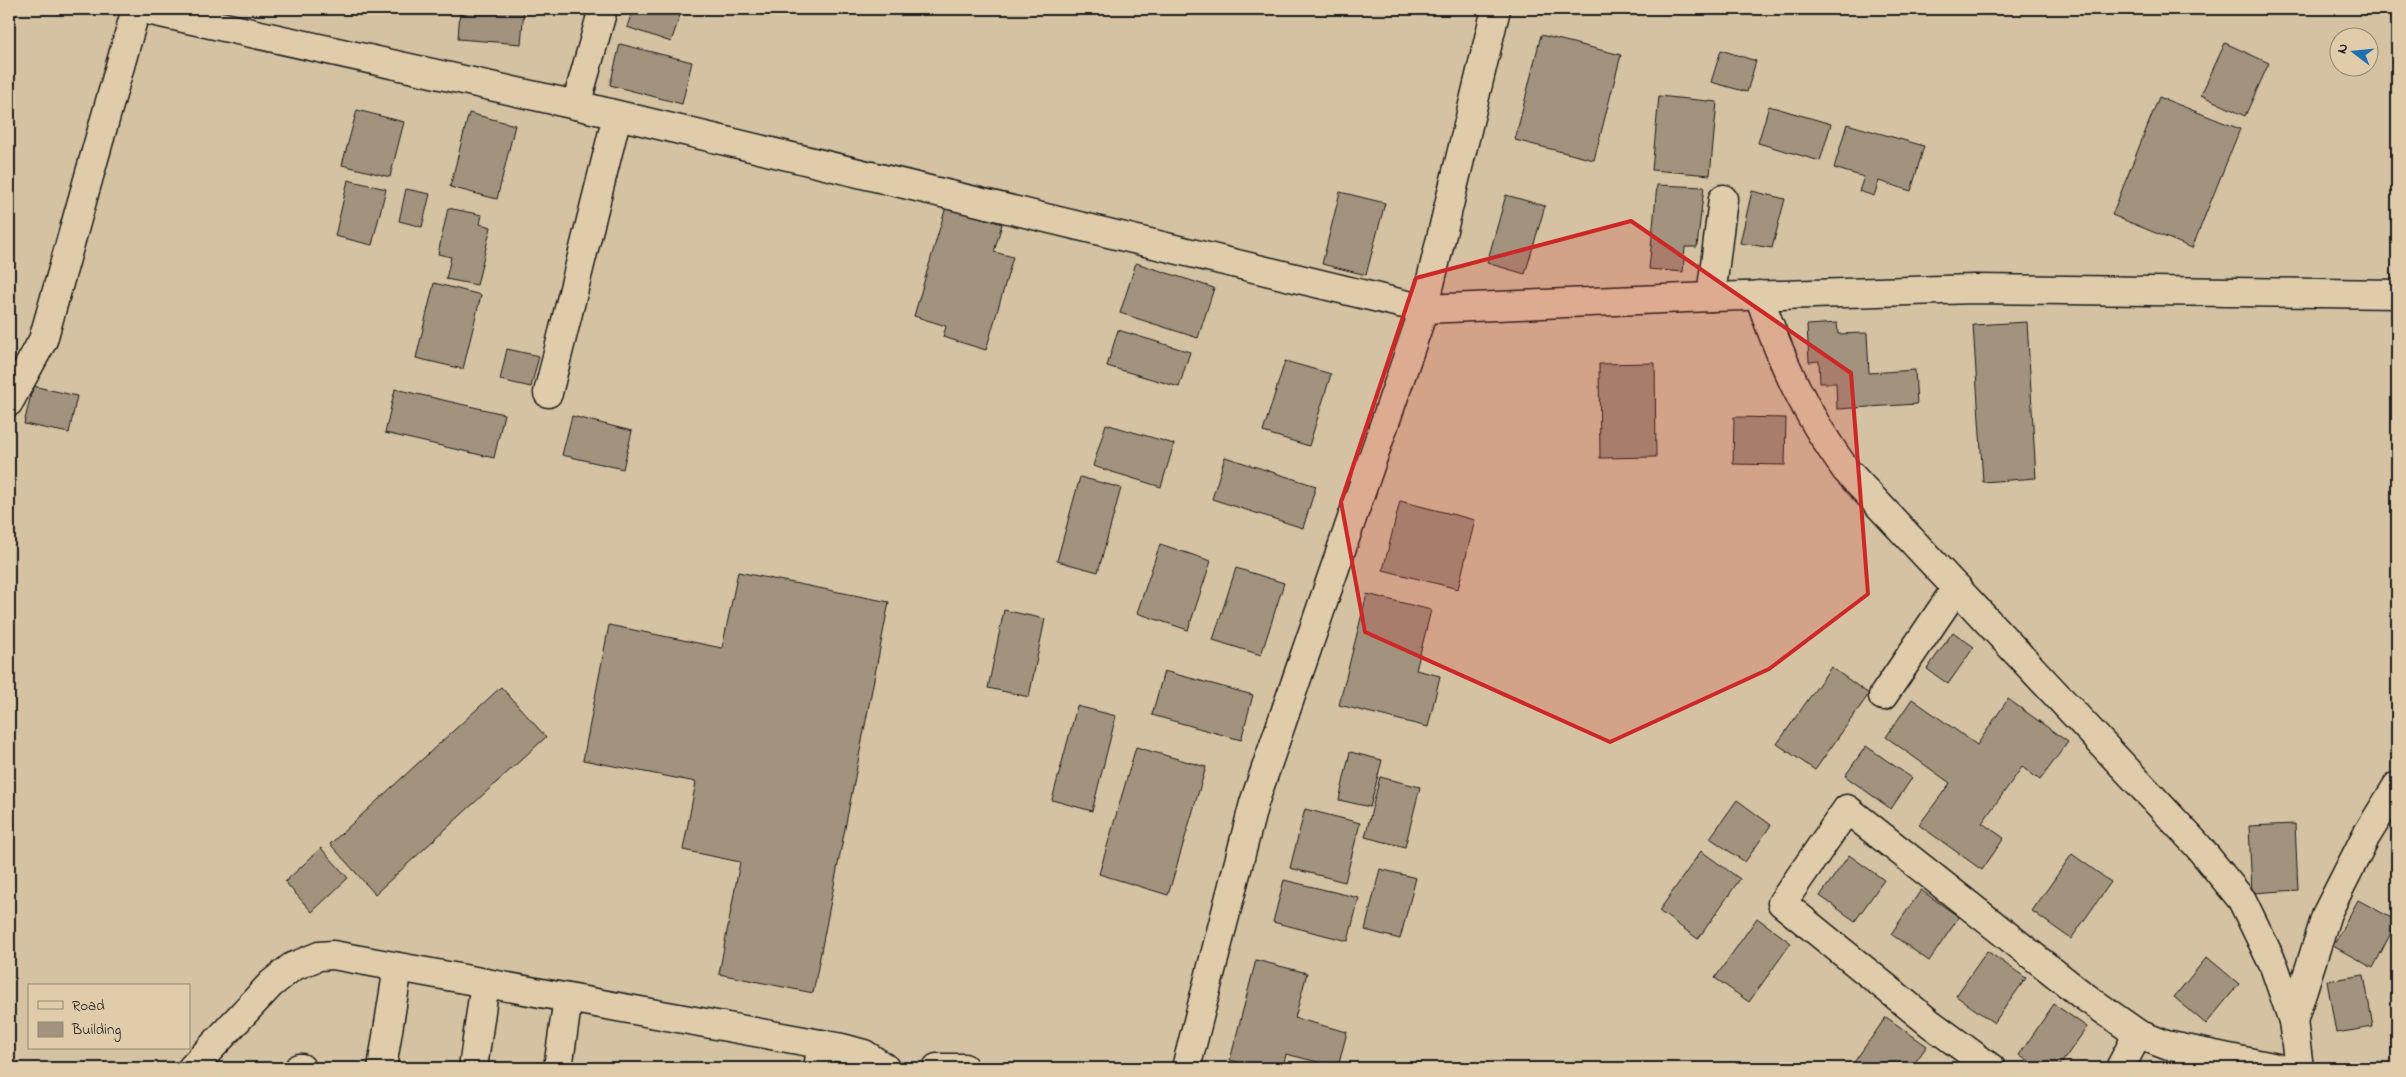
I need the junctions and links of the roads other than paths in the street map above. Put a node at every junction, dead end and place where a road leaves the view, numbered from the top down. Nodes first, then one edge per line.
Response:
1 (136, 9) edge
2 (143, 9) edge
3 (603, 9) edge
4 (1496, 9) edge
5 (576, 105) junction
6 (617, 116) junction
7 (1723, 199) dead end
8 (2397, 294) edge
9 (1759, 295) junction
10 (1711, 297) junction
11 (1424, 309) junction
12 (548, 393) dead end
13 (9, 402) edge
14 (1957, 587) junction
15 (1883, 696) dead end
16 (2397, 786) edge
17 (398, 967) junction
18 (485, 983) junction
19 (568, 998) junction
20 (2293, 1021) junction
21 (2138, 1034) junction
22 (820, 1056) edge
23 (192, 1068) edge
24 (382, 1068) edge
25 (473, 1068) edge
26 (558, 1068) edge
27 (885, 1068) edge
28 (937, 1068) edge
29 (964, 1068) edge
30 (1186, 1068) edge
31 (1991, 1068) edge
32 (2120, 1068) edge
33 (2277, 1068) edge
34 (2299, 1068) edge

1 - 13 street
2 - 5 street
3 - 5 street
4 - 11 street
5 - 6 street
6 - 11 street
6 - 12 street
7 - 10 street
8 - 9 street
9 - 10 street
9 - 14 street
10 - 11 street
11 - 30 street
14 - 15 street
14 - 20 street
16 - 20 street
17 - 18 street
17 - 23 street
17 - 24 street
18 - 19 street
18 - 25 street
19 - 22 street
19 - 26 street
20 - 34 street
21 - 31 street
21 - 32 street
21 - 33 street
22 - 27 street
28 - 29 street

